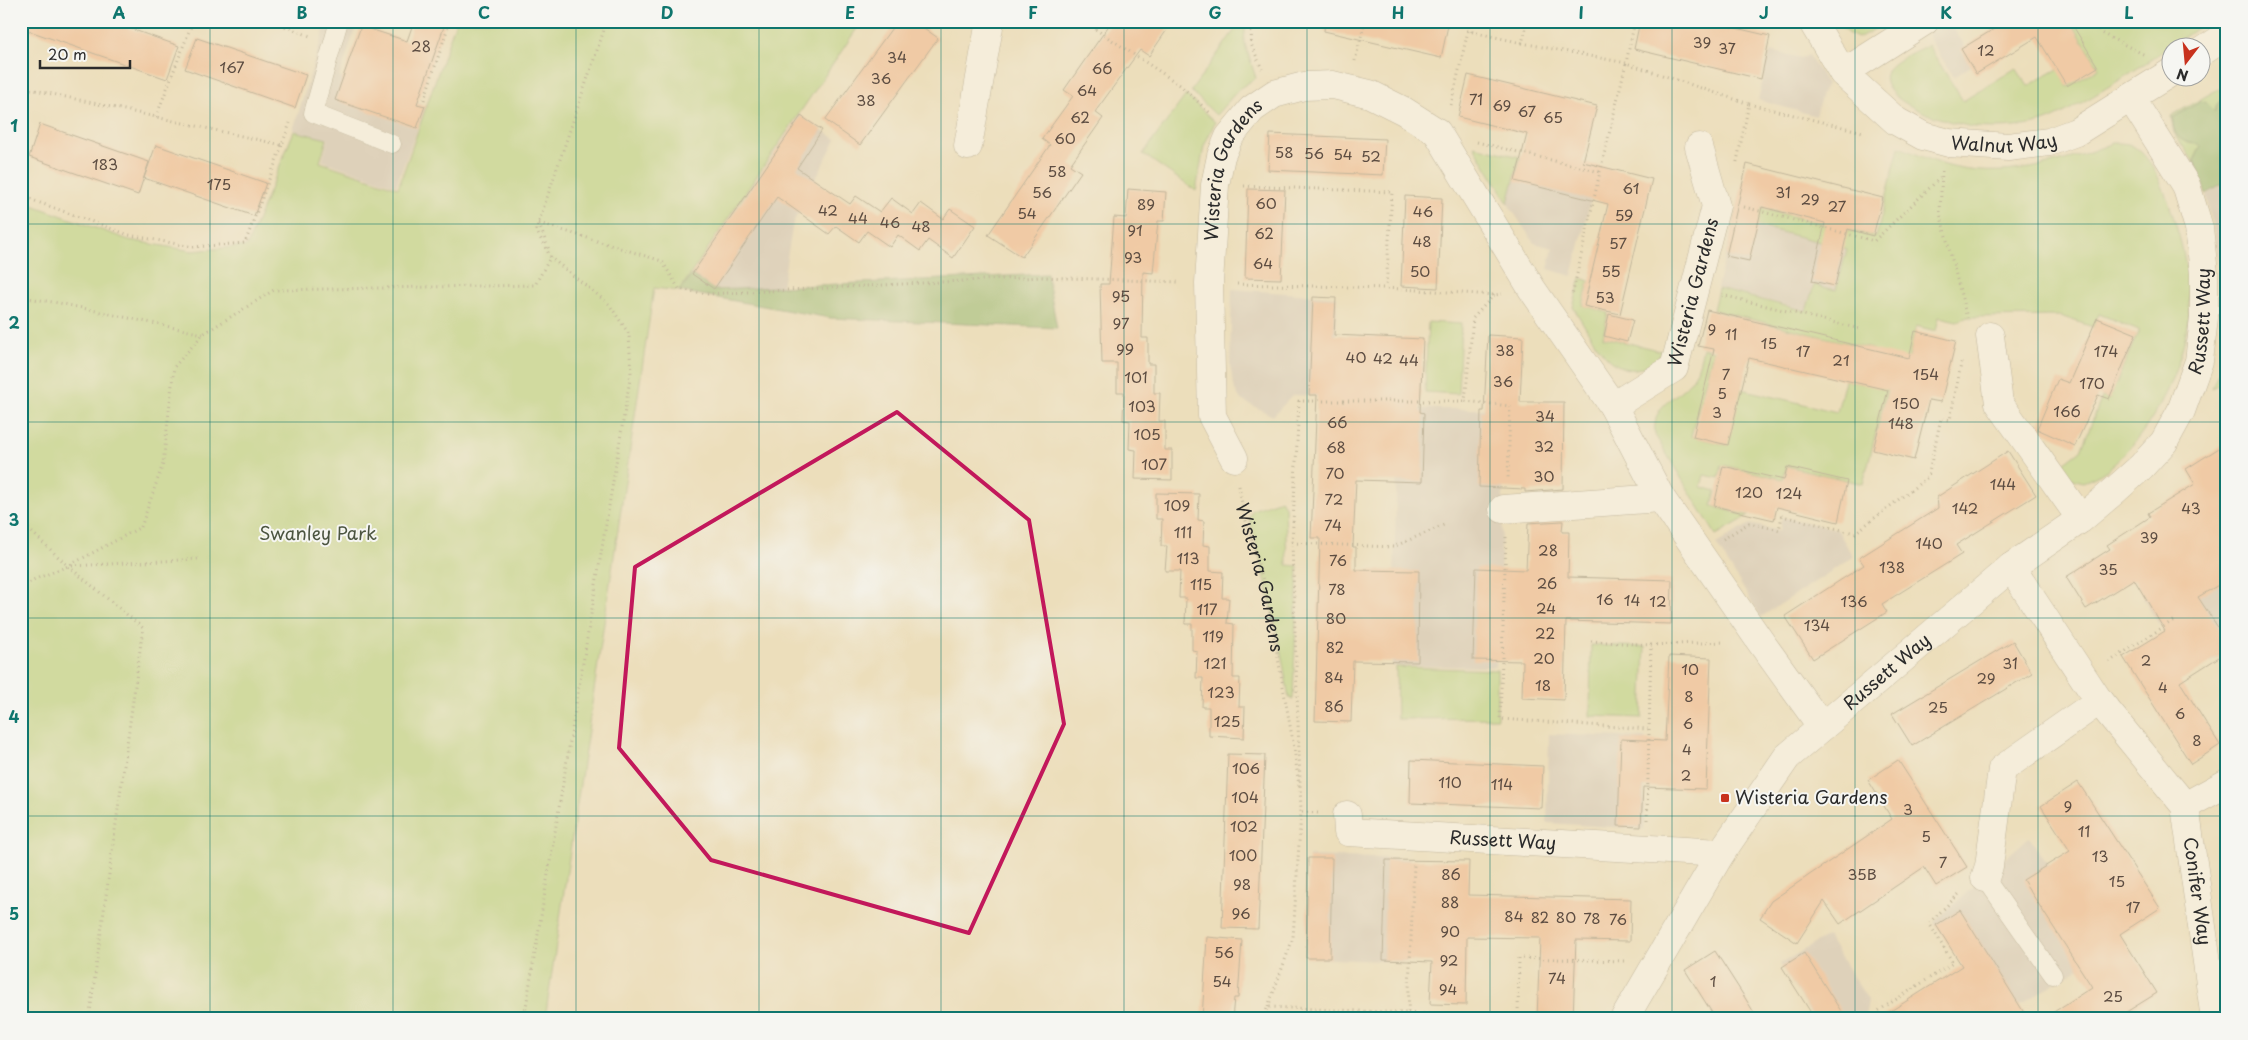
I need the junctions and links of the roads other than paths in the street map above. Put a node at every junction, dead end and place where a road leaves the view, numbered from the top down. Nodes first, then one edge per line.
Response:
1 (340, 21) edge
2 (990, 21) edge
3 (1812, 21) edge
4 (1925, 21) edge
5 (2227, 35) edge
6 (2210, 46) edge
7 (2160, 68) edge
8 (1843, 73) junction
9 (2131, 98) junction
10 (392, 144) dead end
11 (968, 146) dead end
12 (1699, 148) dead end
13 (1979, 330) road end
14 (1613, 406) junction
15 (1234, 458) road end
16 (1661, 498) junction
17 (1505, 509) road end
18 (2081, 519) junction
19 (2011, 567) junction
20 (2099, 701) junction
21 (1822, 727) junction
22 (2227, 783) edge
23 (2185, 806) junction
24 (1347, 815) road end
25 (1721, 853) junction
26 (1987, 872) joint
27 (2053, 975) dead end
28 (2206, 1014) edge
29 (1629, 1017) edge

1 - 10 lane
2 - 11 street
3 - 8 street, Walnut Way
4 - 8 street
5 - 6 street
7 - 9 street, Walnut Way
8 - 9 street, Walnut Way
9 - 18 street, Russett Way
12 - 14 street, Wisteria Gardens
13 - 18 street
14 - 15 street, Wisteria Gardens
14 - 16 street, Wisteria Gardens
16 - 17 street
16 - 21 street, Wisteria Gardens
18 - 19 street, Russett Way
19 - 20 street
19 - 21 street, Russett Way
20 - 23 street
20 - 26 street
21 - 25 street, Russett Way
22 - 23 street
23 - 28 street, Conifer Way
24 - 25 street, Russett Way
25 - 29 street, Russett Way
26 - 27 lane

